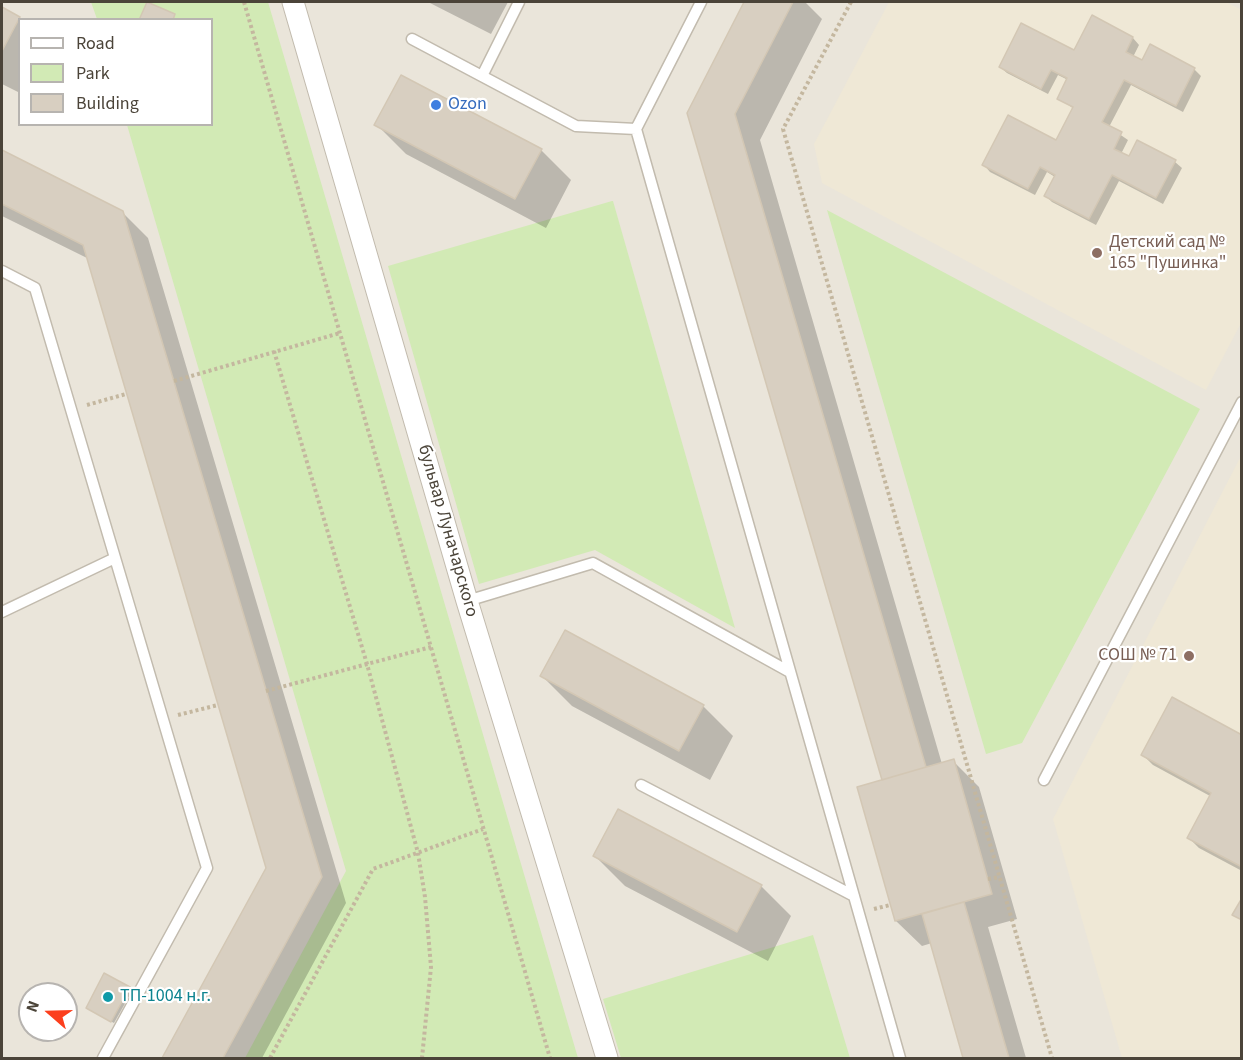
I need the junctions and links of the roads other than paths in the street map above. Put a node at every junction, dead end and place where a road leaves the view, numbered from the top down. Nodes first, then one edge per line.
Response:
1 (293, 2) edge
2 (519, 2) edge
3 (701, 2) edge
4 (412, 39) dead end
5 (482, 76) junction
6 (636, 129) junction
7 (2, 271) edge
8 (1242, 402) edge
9 (115, 558) junction
10 (467, 601) junction
11 (2, 612) edge
12 (790, 672) junction
13 (1044, 780) dead end
14 (641, 785) dead end
15 (854, 896) junction
16 (103, 1059) edge
17 (607, 1059) edge
18 (900, 1059) edge

1 - 10 street, бульвар Луначарского
2 - 5 lane
3 - 6 lane
4 - 5 lane
5 - 6 lane
6 - 12 lane
7 - 9 lane
8 - 13 lane
9 - 11 lane
9 - 16 lane
10 - 12 lane
10 - 17 street, бульвар Луначарского
12 - 15 lane
14 - 15 lane
15 - 18 lane

